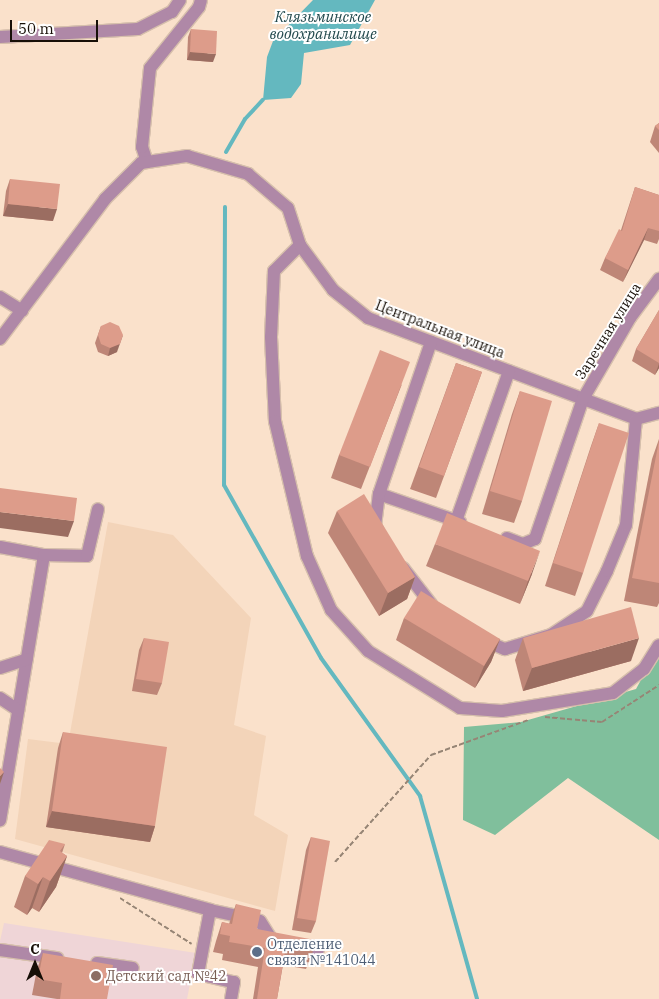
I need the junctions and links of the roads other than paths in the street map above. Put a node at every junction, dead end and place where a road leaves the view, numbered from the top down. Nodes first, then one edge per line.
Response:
1 (180, 0) edge
2 (201, 0) edge
3 (0, 37) edge
4 (147, 162) junction
5 (300, 245) junction
6 (659, 279) edge
7 (0, 297) edge
8 (22, 312) junction
9 (0, 339) edge
10 (432, 342) junction
11 (509, 371) junction
12 (583, 399) junction
13 (659, 413) edge
14 (636, 419) junction
15 (379, 494) junction
16 (98, 509) dead end
17 (456, 520) junction
18 (473, 526) edge
19 (498, 535) edge
20 (386, 542) edge
21 (0, 547) edge
22 (44, 555) junction
23 (397, 558) edge
24 (445, 614) edge
25 (466, 631) edge
26 (659, 644) edge
27 (26, 659) junction
28 (0, 668) edge
29 (0, 698) edge
30 (18, 710) junction
31 (0, 820) edge
32 (0, 852) edge
33 (210, 910) junction
34 (0, 950) edge
35 (318, 951) dead end
36 (66, 959) edge
37 (85, 962) edge
38 (133, 968) dead end
39 (231, 999) edge

1 - 3 street
2 - 4 street
4 - 5 street, Центральная улица
4 - 8 street, Центральная улица
5 - 10 street, Центральная улица
5 - 26 street
6 - 12 street, Заречная улица
7 - 8 street
8 - 9 street, Центральная улица
10 - 11 street, Центральная улица
10 - 15 street
11 - 12 street, Центральная улица
11 - 17 street
12 - 14 street, Центральная улица
12 - 19 street, Заречная улица
13 - 14 street
14 - 25 street
15 - 17 street
15 - 20 street
16 - 22 street
17 - 18 street
21 - 22 street
22 - 27 street
23 - 24 street
27 - 28 street
27 - 30 street
29 - 30 street
30 - 31 street
32 - 33 street
33 - 35 street
33 - 39 street
34 - 36 street
37 - 38 street

